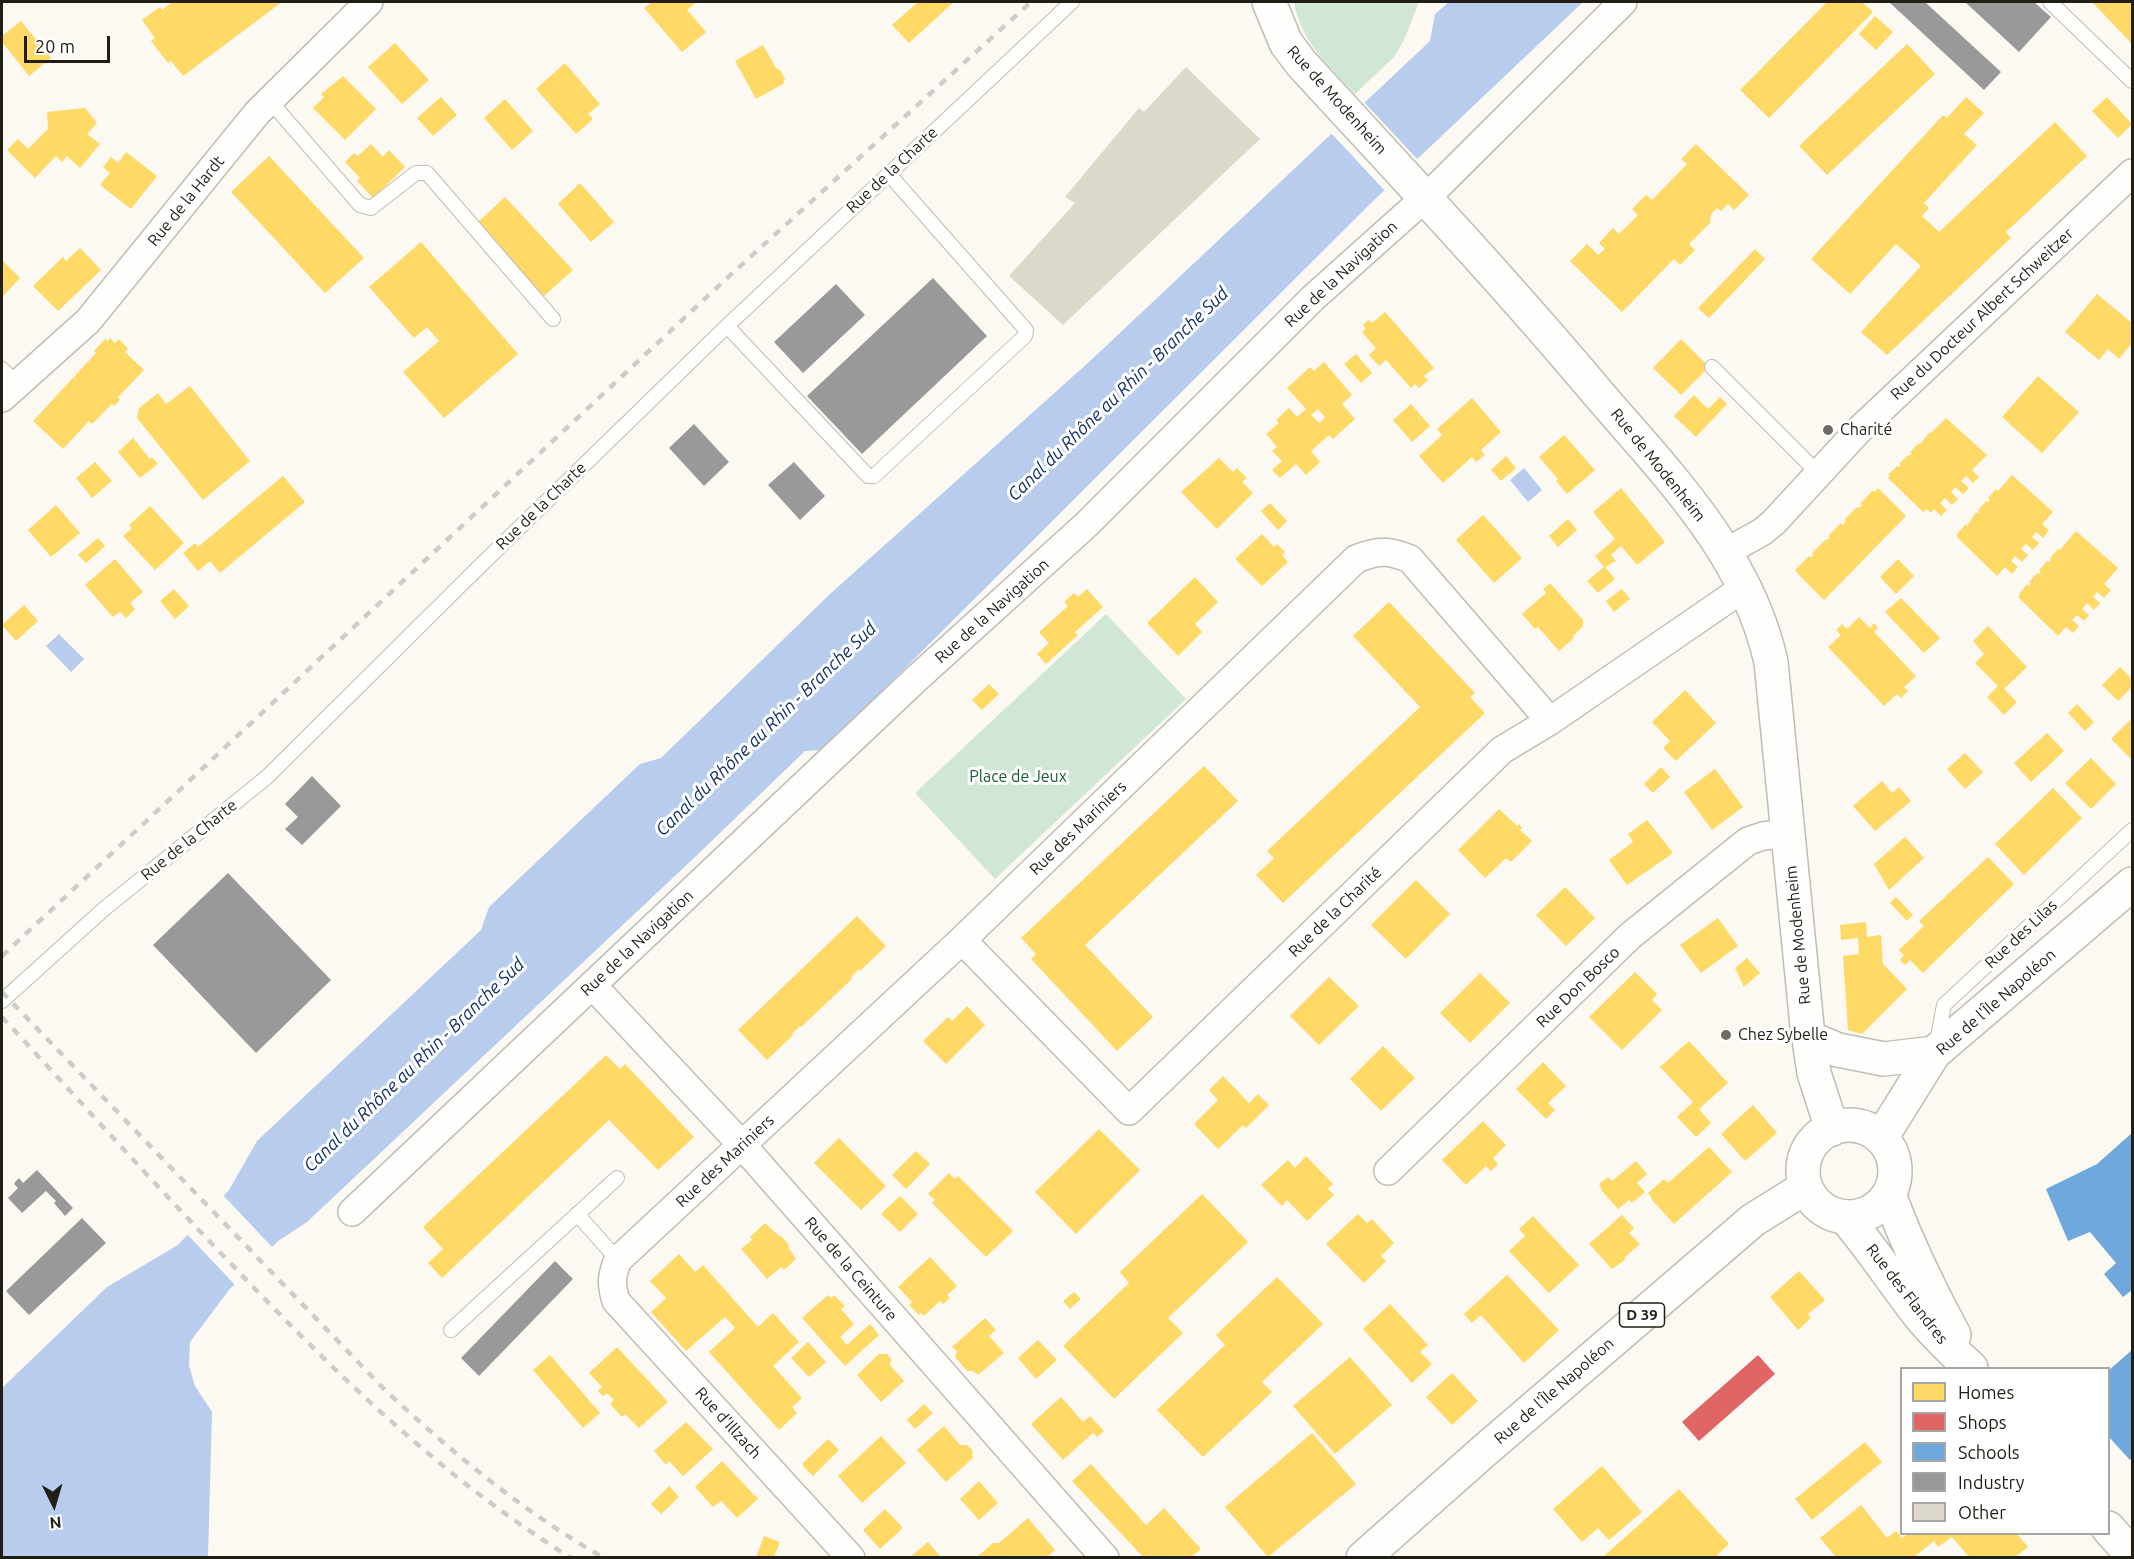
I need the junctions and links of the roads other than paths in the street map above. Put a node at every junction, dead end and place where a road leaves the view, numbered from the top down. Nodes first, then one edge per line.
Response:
1 (369, 2) edge
2 (1072, 2) edge
3 (1269, 2) edge
4 (1623, 2) edge
5 (2050, 2) edge
6 (2133, 81) edge
7 (270, 101) junction
8 (888, 173) junction
9 (2133, 173) edge
10 (1419, 191) junction
11 (553, 319) dead end
12 (728, 326) junction
13 (1712, 367) dead end
14 (7, 384) edge
15 (1819, 474) junction
16 (1725, 552) junction
17 (1745, 587) junction
18 (1550, 721) junction
19 (2133, 830) edge
20 (1788, 833) junction
21 (2133, 884) edge
22 (962, 940) junction
23 (592, 986) junction
24 (2, 1000) edge
25 (1809, 1038) junction
26 (1935, 1053) junction
27 (1832, 1129) junction
28 (1881, 1138) junction
29 (742, 1145) junction
30 (1388, 1171) dead end
31 (617, 1178) dead end
32 (1806, 1187) junction
33 (1889, 1195) junction
34 (352, 1212) dead end
35 (577, 1214) junction
36 (1845, 1217) junction
37 (615, 1273) junction
38 (451, 1330) dead end
39 (1970, 1367) edge
40 (1970, 1367) edge
41 (2110, 1529) edge
42 (2133, 1555) edge
43 (851, 1557) edge
44 (1105, 1557) edge
45 (1363, 1557) edge

1 - 7 street, Rue de la Hardt
2 - 8 lane, Rue de la Charte
3 - 10 main road, Rue de Modenheim
4 - 10 street, Rue de la Navigation
5 - 6 lane
7 - 11 lane
7 - 14 street, Rue de la Hardt
8 - 12 lane, Rue de la Charte
8 - 12 lane
9 - 15 street, Rue du Docteur Albert Schweitzer
10 - 16 main road, Rue de Modenheim
10 - 23 street, Rue de la Navigation
12 - 24 lane, Rue de la Charte
13 - 15 lane
15 - 16 street, Rue du Docteur Albert Schweitzer
16 - 17 main road, Rue de Modenheim
17 - 18 street, Rue de la Charité
17 - 20 main road, Rue de Modenheim
18 - 22 street, Rue de la Charité
18 - 22 street, Rue des Mariniers
19 - 26 lane, Rue des Lilas
20 - 25 main road, Rue de Modenheim
20 - 30 street, Rue Don Bosco
21 - 26 main road, Rue de l'Île Napoléon
22 - 29 street, Rue des Mariniers
23 - 29 street, Rue de la Ceinture
23 - 34 street, Rue de la Navigation
25 - 26 main road
25 - 27 main road, Rue de Modenheim
26 - 28 main road, Rue de l'Île Napoléon
27 - 28 main road
27 - 32 main road
28 - 33 main road
29 - 37 street, Rue des Mariniers
29 - 44 street, Rue de la Ceinture
31 - 35 lane
32 - 36 main road
32 - 45 main road, Rue de l'Île Napoléon / D 39
33 - 36 main road
33 - 39 main road, Rue des Flandres
35 - 37 lane
35 - 38 lane
36 - 40 main road, Rue des Flandres
37 - 43 street, Rue d'Illzach
41 - 42 main road

